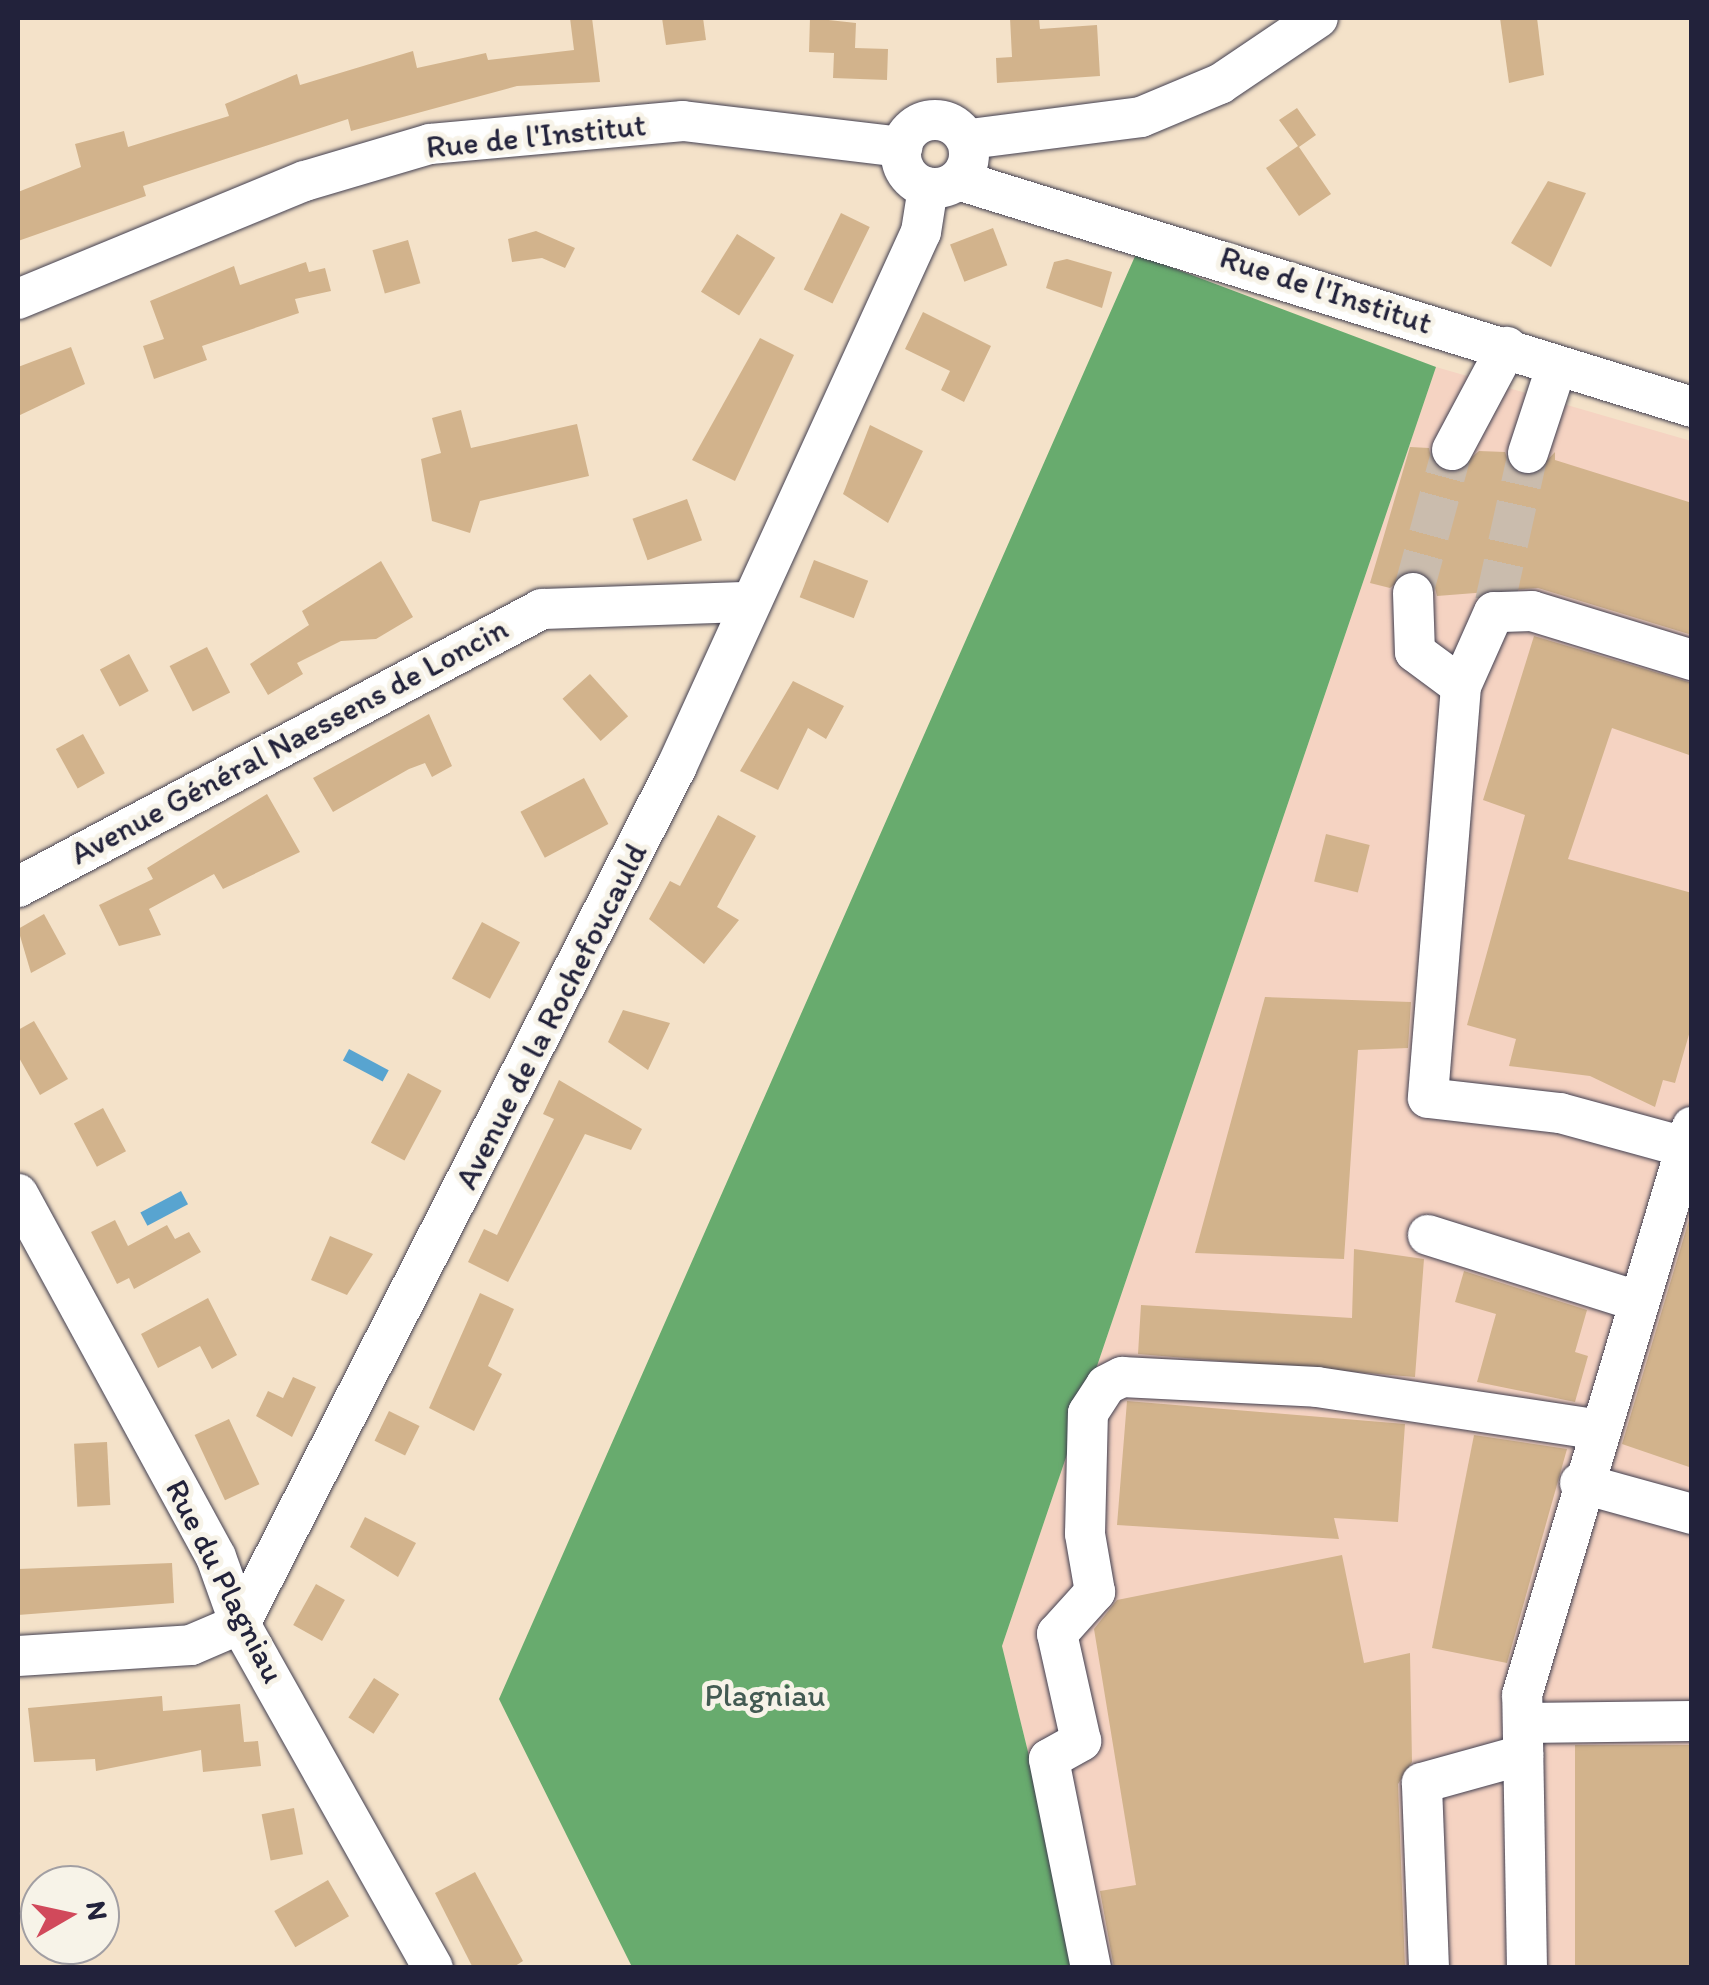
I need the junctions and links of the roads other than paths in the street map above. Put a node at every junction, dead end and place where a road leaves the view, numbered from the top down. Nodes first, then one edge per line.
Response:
1 (1318, 18) edge
2 (970, 139) junction
3 (902, 147) junction
4 (943, 184) junction
5 (18, 299) edge
6 (1507, 346) junction
7 (1556, 368) junction
8 (1692, 407) edge
9 (1452, 450) tunnel mouth
10 (1528, 452) tunnel mouth
11 (1412, 594) tunnel mouth
12 (745, 602) junction
13 (1692, 660) edge
14 (1461, 686) junction
15 (18, 887) edge
16 (1690, 1141) edge
17 (18, 1194) edge
18 (1428, 1235) dead end
19 (1637, 1300) junction
20 (1596, 1430) junction
21 (1580, 1483) junction
22 (1692, 1514) edge
23 (240, 1624) junction
24 (18, 1656) edge
25 (1692, 1721) edge
26 (1523, 1739) junction
27 (433, 1968) edge
28 (1092, 1968) edge
29 (1429, 1968) edge
30 (1527, 1968) edge

1 - 2 street
2 - 3 street
2 - 4 street, Avenue de la Rochefoucauld
3 - 4 street
3 - 5 street, Rue de l'Institut
4 - 6 street, Rue de l'Institut
4 - 12 street, Avenue de la Rochefoucauld
6 - 7 street, Rue de l'Institut
6 - 9 street
7 - 8 street, Rue de l'Institut
7 - 10 street
11 - 14 street
12 - 15 street, Avenue Général Naessens de Loncin
12 - 23 street, Avenue de la Rochefoucauld
13 - 14 street
14 - 16 street
16 - 19 street
17 - 23 street, Rue du Plagniau
18 - 19 street
19 - 20 street
20 - 21 street
20 - 28 street
21 - 22 street
21 - 26 street
23 - 24 street
23 - 27 street, Rue du Plagniau
25 - 26 street
26 - 29 street
26 - 30 street

